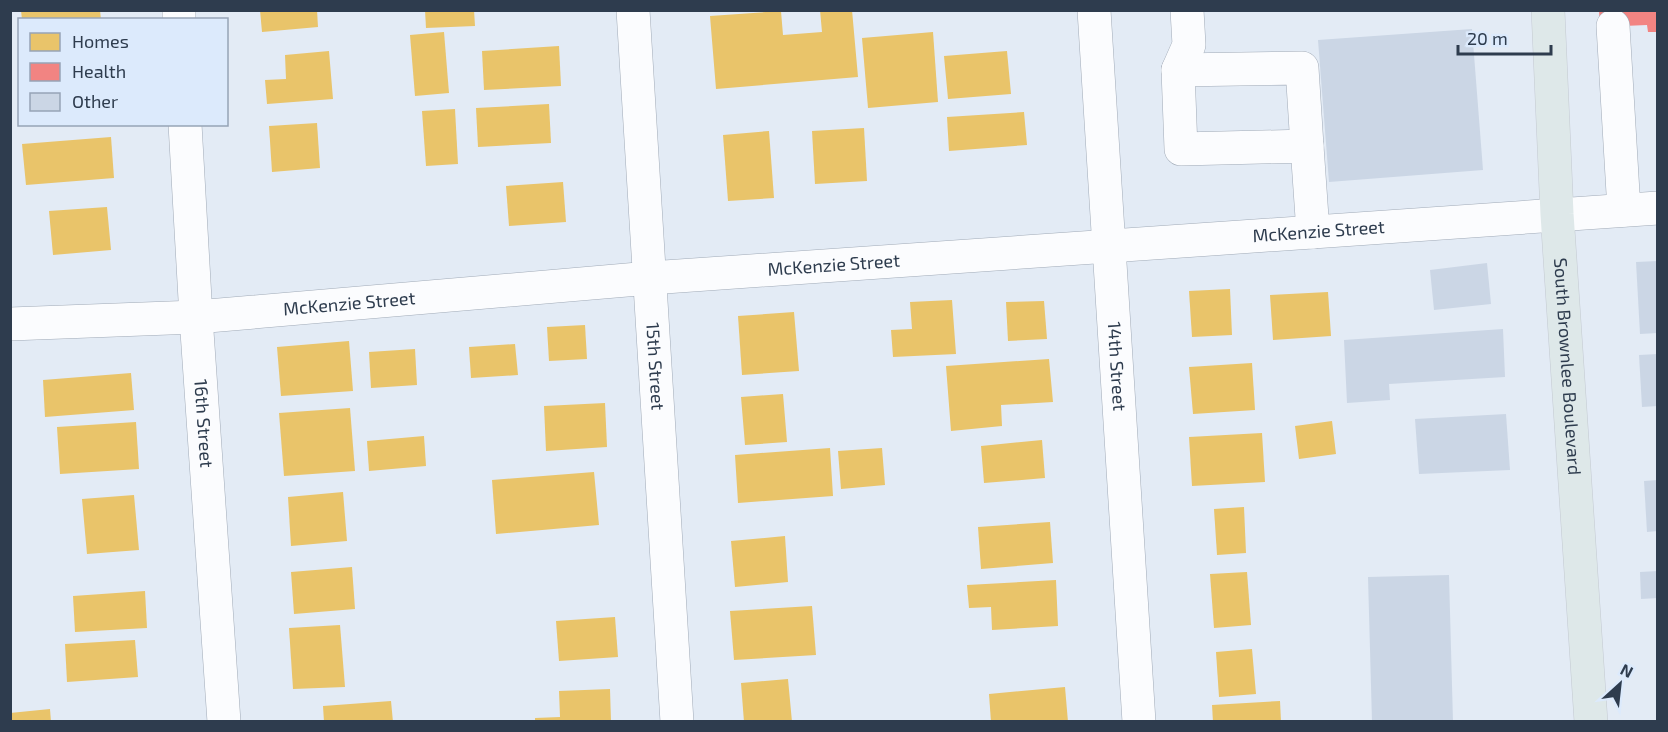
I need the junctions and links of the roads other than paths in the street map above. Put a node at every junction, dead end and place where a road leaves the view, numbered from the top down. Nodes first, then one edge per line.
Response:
1 (633, 10) edge
2 (1094, 10) edge
3 (1187, 10) edge
4 (1548, 10) edge
5 (1613, 26) dead end
6 (1178, 70) junction
7 (185, 126) edge
8 (1307, 146) junction
9 (1658, 208) edge
10 (1624, 210) junction
11 (1557, 214) junction
12 (1313, 232) junction
13 (1108, 247) junction
14 (650, 278) junction
15 (196, 317) junction
16 (10, 324) edge
17 (224, 722) edge
18 (677, 722) edge
19 (1138, 722) edge
20 (1591, 722) edge

1 - 14 street, 15th Street
2 - 13 street, 14th Street
3 - 6 street
4 - 11 main road, South Brownlee Boulevard
5 - 10 street
6 - 8 street
6 - 8 street
7 - 15 street, 16th Street
8 - 12 street
9 - 10 street, McKenzie Street
10 - 11 street, McKenzie Street
11 - 12 street, McKenzie Street
11 - 20 main road, South Brownlee Boulevard
12 - 13 street, McKenzie Street
13 - 14 street, McKenzie Street
13 - 19 street, 14th Street
14 - 15 street, McKenzie Street
14 - 18 street, 15th Street
15 - 16 street, McKenzie Street
15 - 17 street, 16th Street

